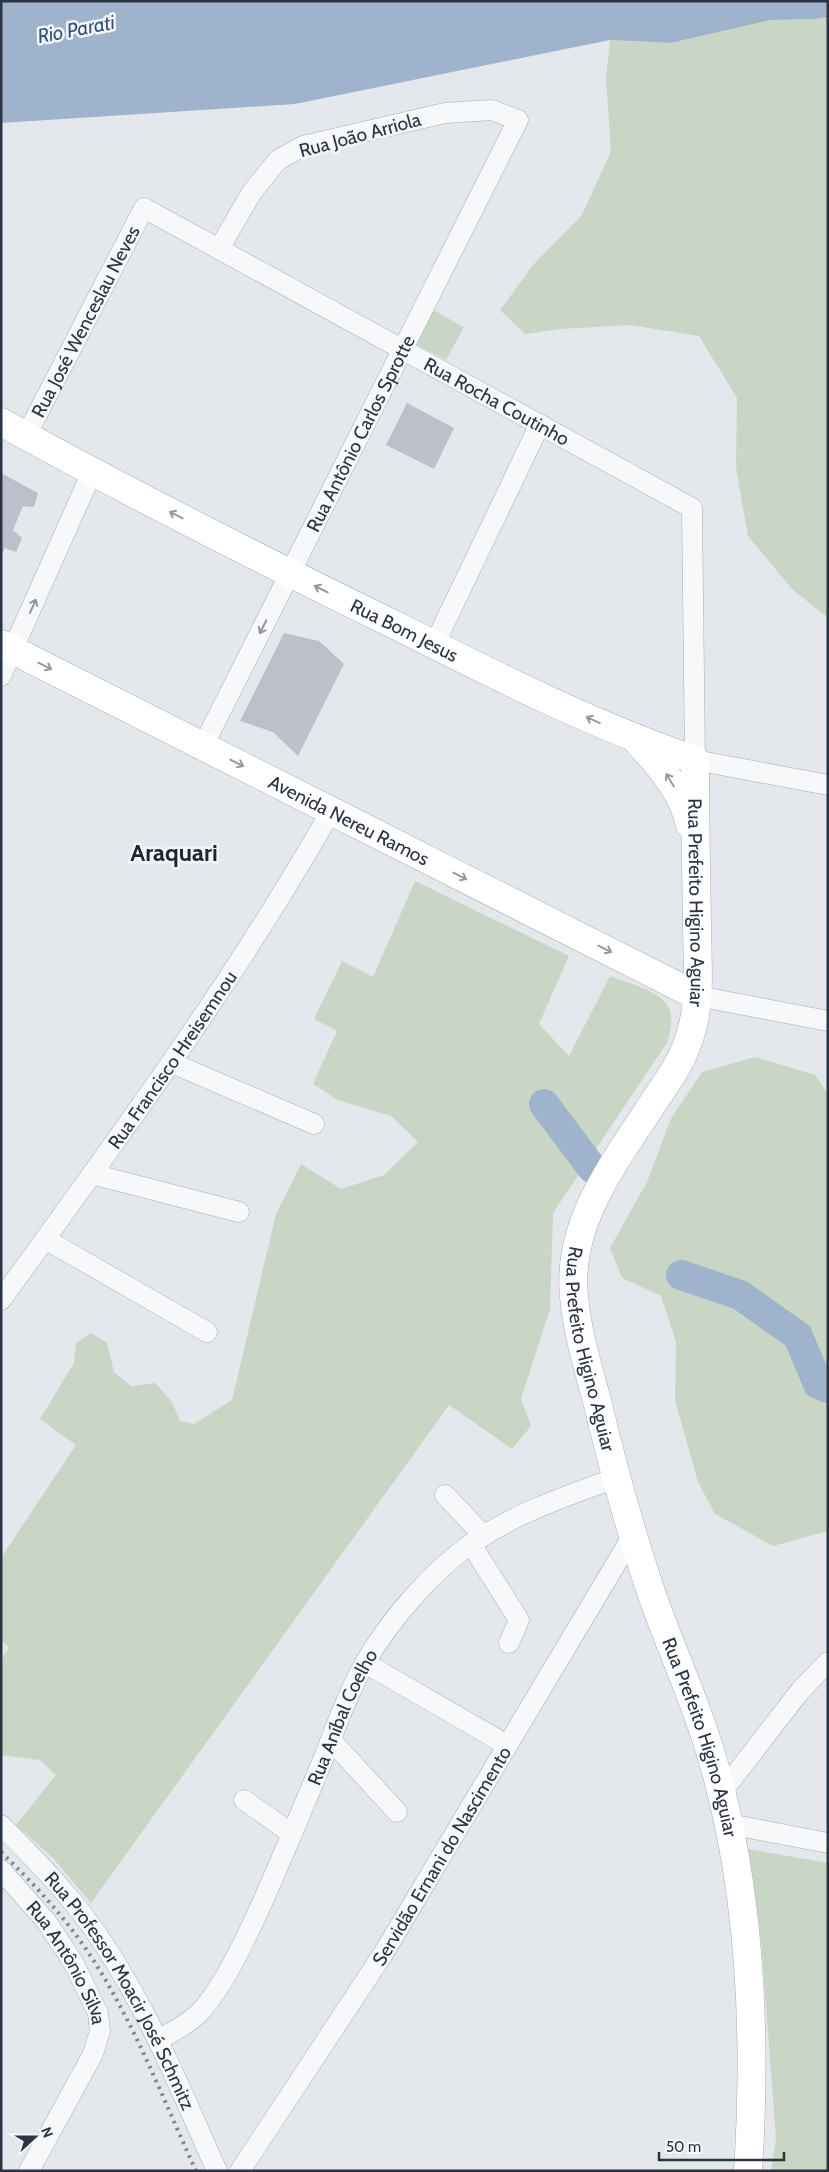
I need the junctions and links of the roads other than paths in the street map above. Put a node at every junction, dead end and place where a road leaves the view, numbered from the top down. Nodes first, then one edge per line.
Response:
1 (518, 120) joint
2 (144, 208) joint
3 (219, 249) junction
4 (403, 349) junction
5 (1, 422) edge
6 (540, 424) junction
7 (26, 436) junction
8 (92, 472) junction
9 (692, 508) joint
10 (290, 574) junction
11 (434, 645) junction
12 (8, 647) edge
13 (1, 676) edge
14 (638, 740) junction
15 (203, 746) junction
16 (695, 760) junction
17 (828, 785) edge
18 (331, 811) junction
19 (696, 859) junction
20 (698, 996) junction
21 (828, 1021) edge
22 (172, 1062) junction
23 (314, 1124) dead end
24 (92, 1174) junction
25 (240, 1212) dead end
26 (45, 1239) junction
27 (1, 1300) edge
28 (207, 1332) dead end
29 (616, 1478) junction
30 (445, 1495) dead end
31 (633, 1534) junction
32 (477, 1540) junction
33 (508, 1644) dead end
34 (828, 1662) edge
35 (365, 1663) junction
36 (331, 1740) junction
37 (507, 1745) junction
38 (722, 1792) junction
39 (244, 1800) dead end
40 (397, 1812) dead end
41 (729, 1824) junction
42 (1, 1825) edge
43 (292, 1834) junction
44 (828, 1843) edge
45 (1, 1870) edge
46 (158, 2040) junction
47 (29, 2171) edge
48 (217, 2171) edge
49 (240, 2171) edge
50 (748, 2171) edge

1 - 3 street, Rua João Arriola
1 - 4 street, Rua Antônio Carlos Sprotte
2 - 3 street, Rua Rocha Coutinho
2 - 7 street, Rua José Wenceslau Neves
3 - 4 street, Rua Rocha Coutinho
4 - 6 street, Rua Rocha Coutinho
4 - 10 street, Rua Antônio Carlos Sprotte
5 - 7 main road, Rua Bom Jesus
6 - 9 street, Rua Rocha Coutinho
6 - 11 street
7 - 8 main road, Rua Bom Jesus
10 -> 8 main road, Rua Bom Jesus
12 -> 8 street
9 - 16 street, Rua Prefeito Higino Aguiar
11 -> 10 main road, Rua Bom Jesus
10 -> 15 street, Rua Antônio Carlos Sprotte
14 -> 11 main road, Rua Bom Jesus
12 - 13 street
12 -> 15 main road, Avenida Nereu Ramos
14 - 16 main road, Rua Bom Jesus
19 -> 14 main road
15 -> 18 main road, Avenida Nereu Ramos
16 - 17 street, Rua Bom Jesus
16 - 19 main road, Rua Prefeito Higino Aguiar
18 -> 20 main road, Avenida Nereu Ramos
18 - 22 street, Rua Francisco Hreisemnou
19 - 20 main road, Rua Prefeito Higino Aguiar
20 - 21 street
20 - 29 main road, Rua Prefeito Higino Aguiar
22 - 23 street
22 - 24 street, Rua Francisco Hreisemnou
24 - 25 street
24 - 26 street, Rua Francisco Hreisemnou
26 - 27 street, Rua Francisco Hreisemnou
26 - 28 street
29 - 31 main road, Rua Prefeito Higino Aguiar
29 - 32 street, Rua Aníbal Coelho
30 - 32 street
31 - 37 street, Servidão Ernani do Nascimento
31 - 38 main road, Rua Prefeito Higino Aguiar
32 - 33 street
32 - 35 street, Rua Aníbal Coelho
34 - 38 street
35 - 36 street, Rua Aníbal Coelho
35 - 37 street
36 - 40 street
36 - 43 street, Rua Aníbal Coelho
37 - 49 street, Servidão Ernani do Nascimento
38 - 41 main road, Rua Prefeito Higino Aguiar
39 - 43 street
41 - 44 street
41 - 50 main road, Rua Prefeito Higino Aguiar
42 - 46 street, Rua Professor Moacir José Schmitz
43 - 46 street, Rua Aníbal Coelho
45 - 47 street, Rua Antônio Silva
46 - 48 street, Rua Professor Moacir José Schmitz

